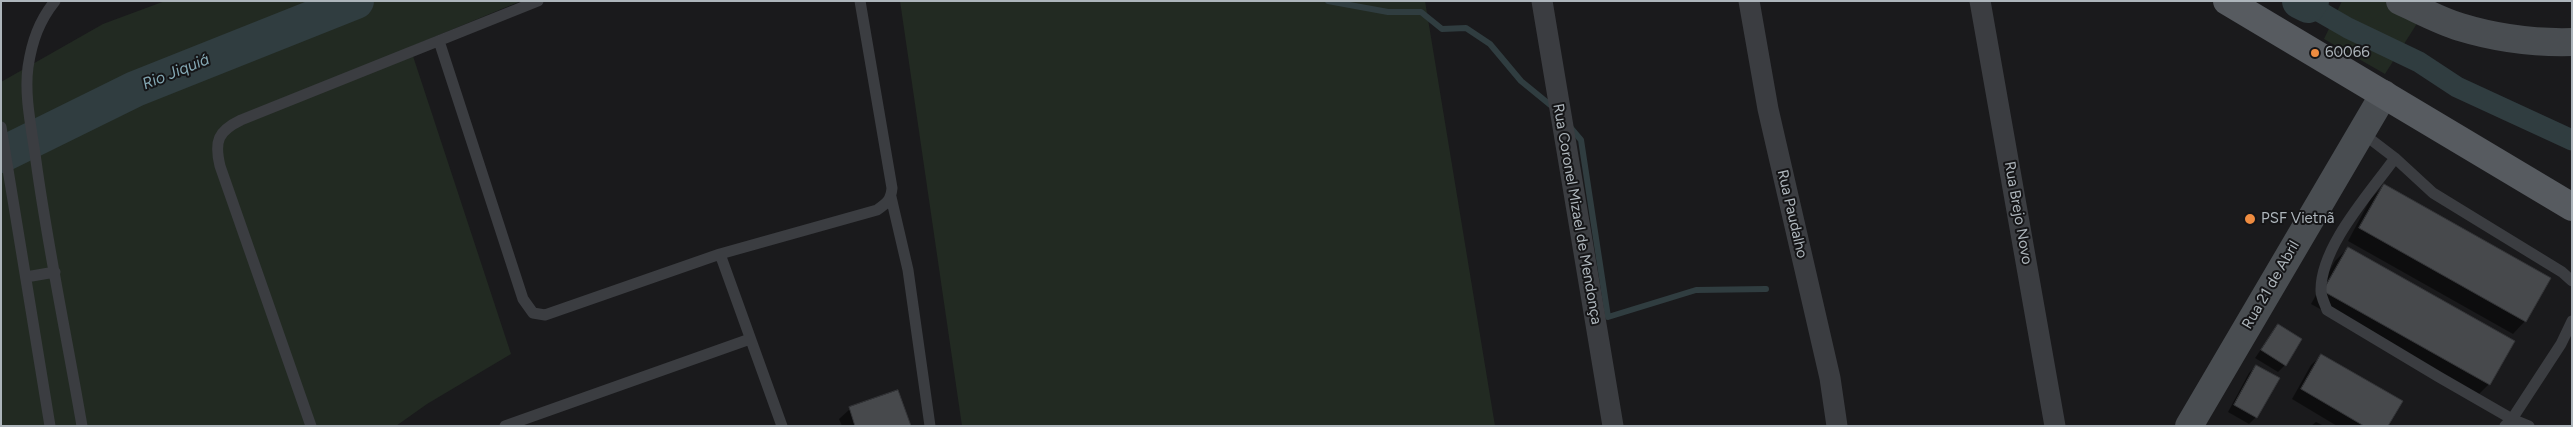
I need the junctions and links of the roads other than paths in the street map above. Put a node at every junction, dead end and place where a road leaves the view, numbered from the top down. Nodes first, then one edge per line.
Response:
1 (55, 1) edge
2 (538, 1) edge
3 (860, 1) edge
4 (1542, 1) edge
5 (1749, 1) edge
6 (1980, 1) edge
7 (2227, 1) edge
8 (2400, 1) edge
9 (439, 41) junction
10 (2572, 42) edge
11 (2384, 94) junction
12 (2, 129) edge
13 (2361, 132) junction
14 (2395, 158) junction
15 (891, 197) junction
16 (2572, 207) edge
17 (720, 254) junction
18 (55, 272) junction
19 (26, 277) junction
20 (2572, 281) edge
21 (2572, 321) edge
22 (750, 339) junction
23 (2509, 422) edge
24 (50, 426) edge
25 (82, 426) edge
26 (311, 426) edge
27 (505, 426) edge
28 (782, 426) edge
29 (930, 426) edge
30 (1612, 426) edge
31 (1837, 426) edge
32 (2055, 426) edge
33 (2189, 426) edge
34 (2529, 426) edge

1 - 18 lane
2 - 9 lane
3 - 15 lane
4 - 30 street, Rua Coronel Mizael de Mendonça
5 - 31 street, Rua Paudalho
6 - 32 street, Rua Brejo Novo
7 - 11 main road
8 - 10 street
9 - 17 lane
9 - 26 lane
11 - 13 street, Rua 21 de Abril
11 - 16 main road
12 - 19 lane
13 - 14 lane
13 - 33 street, Rua 21 de Abril
14 - 20 lane
14 - 23 lane
15 - 17 lane
15 - 29 lane
17 - 22 lane
18 - 19 lane
18 - 25 lane
19 - 24 lane
21 - 23 lane
22 - 27 lane
22 - 28 lane
23 - 34 lane

